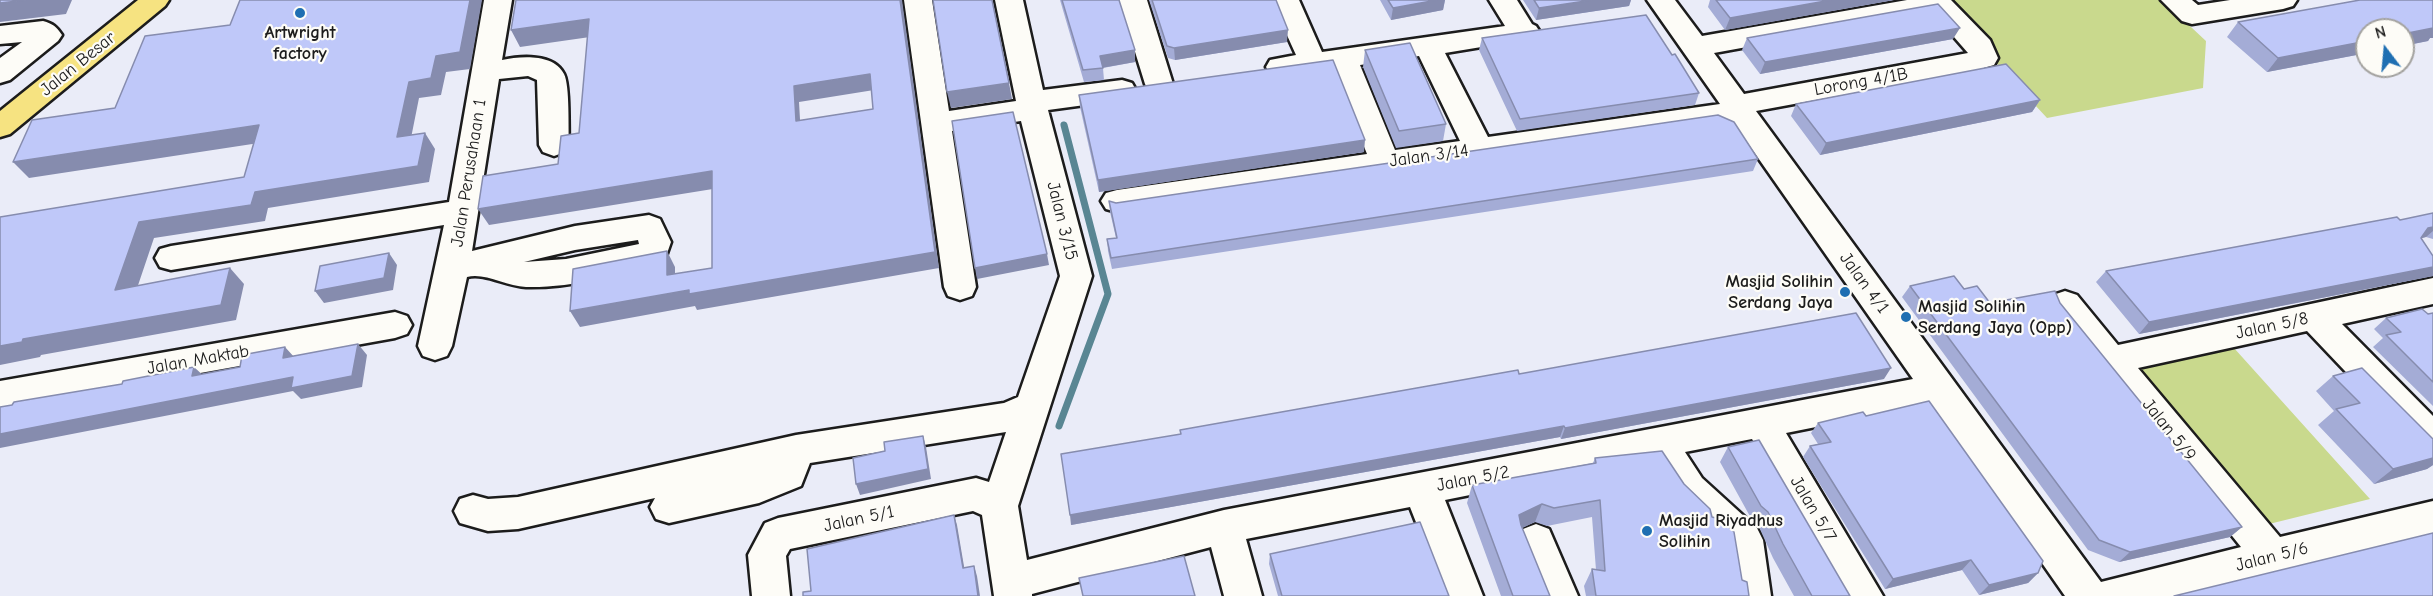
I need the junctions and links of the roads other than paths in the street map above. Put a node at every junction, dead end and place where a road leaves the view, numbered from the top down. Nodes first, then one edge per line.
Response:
1 (155, 0) edge
2 (498, 0) edge
3 (918, 0) edge
4 (1009, 0) edge
5 (1133, 0) edge
6 (1285, 0) edge
7 (1503, 0) edge
8 (2283, 0) edge
9 (1938, 2) edge
10 (2184, 8) edge
11 (1655, 9) edge
12 (0, 35) edge
13 (1428, 46) junction
14 (1694, 47) junction
15 (1343, 58) junction
16 (1313, 62) junction
17 (1254, 71) edge
18 (486, 72) junction
19 (0, 73) edge
20 (1033, 106) junction
21 (1738, 108) junction
22 (936, 123) junction
23 (0, 127) edge
24 (554, 145) dead end
25 (1480, 150) junction
26 (1385, 162) junction
27 (1117, 201) edge
28 (462, 211) junction
29 (171, 258) dead end
30 (960, 287) dead end
31 (2433, 291) edge
32 (2065, 304) dead end
33 (2314, 317) junction
34 (395, 325) dead end
35 (435, 346) dead end
36 (2111, 360) junction
37 (1939, 388) junction
38 (0, 394) edge
39 (1033, 406) junction
40 (1761, 423) junction
41 (2433, 440) edge
42 (1659, 442) junction
43 (796, 450) junction
44 (1422, 489) junction
45 (999, 506) junction
46 (669, 507) dead end
47 (473, 511) dead end
48 (2433, 517) edge
49 (1224, 527) junction
50 (1536, 541) dead end
51 (2272, 556) junction
52 (1012, 589) edge
53 (771, 596) edge
54 (1243, 596) edge
55 (1464, 596) edge
56 (1559, 596) edge
57 (1752, 596) edge
58 (1864, 596) edge
59 (2088, 596) edge
60 (2110, 596) edge

1 - 23 main road, Jalan Besar
2 - 18 street, Jalan Perusahaan 1
3 - 22 street
4 - 20 street, Jalan 3/15
5 - 20 street
6 - 16 street
7 - 13 street
8 - 10 street
9 - 14 street
9 - 21 street, Lorong 4/1B
11 - 14 street, Jalan 4/1
12 - 19 street
13 - 15 street
13 - 25 street
14 - 21 street, Jalan 4/1
15 - 16 street
15 - 26 street
16 - 17 street
18 - 24 street
18 - 28 street, Jalan Perusahaan 1
20 - 22 street
20 - 39 street, Jalan 3/15
21 - 25 street, Jalan 3/14
21 - 37 street, Jalan 4/1
22 - 30 street
25 - 26 street, Jalan 3/14
26 - 27 street, Jalan 3/14
28 - 29 street
28 - 35 street, Jalan Perusahaan 1
31 - 33 street, Jalan 5/8
32 - 36 street, Jalan 5/9
33 - 36 street, Jalan 5/8
33 - 41 street
34 - 38 street, Jalan Maktab
36 - 51 street, Jalan 5/9
37 - 40 street, Jalan 5/2
37 - 59 street, Jalan 4/1
39 - 43 street
39 - 45 street, Jalan 3/15
40 - 42 street, Jalan 5/2
40 - 58 street, Jalan 5/7
42 - 44 street, Jalan 5/2
42 - 57 street
43 - 46 street
43 - 47 street
44 - 49 street, Jalan 5/2
44 - 55 street
45 - 52 street
45 - 53 street, Jalan 5/1
48 - 51 street, Jalan 5/6
49 - 52 street, Jalan 5/2
49 - 54 street
50 - 56 street
51 - 60 street, Jalan 5/6

